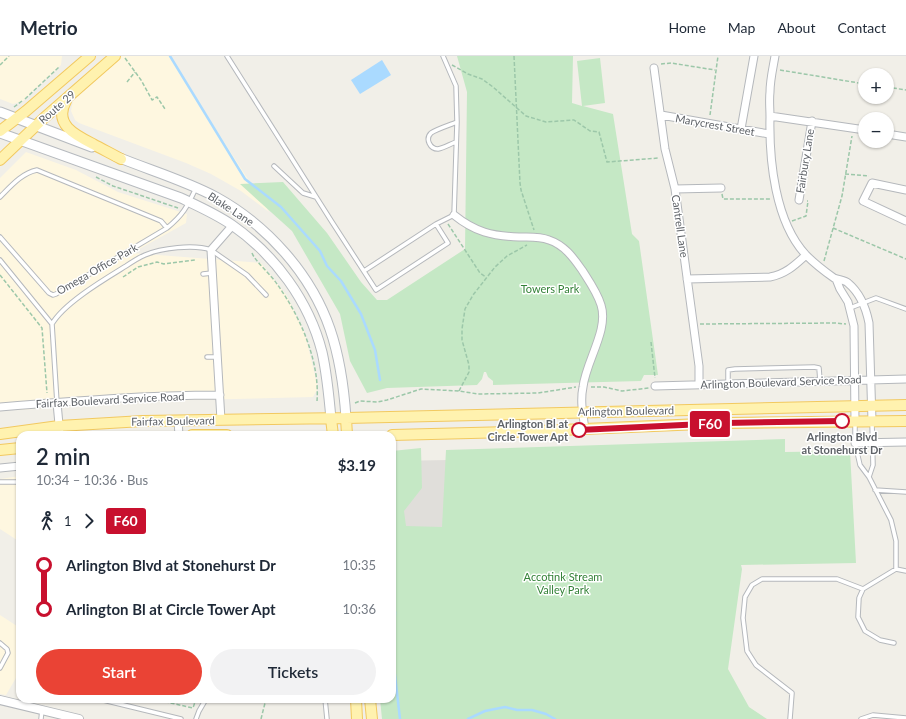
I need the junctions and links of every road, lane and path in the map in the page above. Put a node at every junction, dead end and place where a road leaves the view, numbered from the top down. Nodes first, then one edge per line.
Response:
1 (9, 56) edge
2 (90, 56) edge
3 (227, 56) edge
4 (443, 56) edge
5 (718, 56) edge
6 (754, 56) edge
7 (775, 56) edge
8 (120, 57) edge
9 (0, 65) edge
10 (447, 65) junction
11 (656, 66) joint
12 (58, 67) dead end
13 (716, 70) junction
14 (779, 70) dead end
15 (135, 72) junction
16 (127, 82) dead end
17 (858, 83) edge
18 (894, 88) edge
19 (906, 90) edge
20 (69, 97) junction
21 (14, 107) dead end
22 (165, 110) dead end
23 (0, 112) edge
24 (710, 114) dead end
25 (661, 115) junction
26 (770, 116) junction
27 (17, 118) junction
28 (812, 121) junction
29 (457, 122) junction
30 (36, 125) junction
31 (742, 129) junction
32 (858, 129) edge
33 (0, 132) edge
34 (769, 134) junction
35 (852, 134) dead end
36 (894, 135) edge
37 (906, 137) edge
38 (20, 140) junction
39 (456, 142) junction
40 (667, 157) junction
41 (121, 159) junction
42 (0, 160) edge
43 (274, 166) dead end
44 (845, 174) junction
45 (872, 176) dead end
46 (196, 188) junction
47 (721, 188) dead end
48 (675, 189) junction
49 (906, 190) edge
50 (0, 197) edge
51 (316, 197) junction
52 (723, 199) dead end
53 (769, 199) dead end
54 (799, 200) dead end
55 (808, 201) dead end
56 (189, 202) junction
57 (454, 215) junction
58 (445, 219) junction
59 (794, 220) dead end
60 (906, 221) edge
61 (436, 224) junction
62 (232, 226) junction
63 (167, 228) junction
64 (833, 228) junction
65 (0, 237) edge
66 (211, 250) junction
67 (253, 255) dead end
68 (806, 255) junction
69 (906, 259) edge
70 (0, 260) edge
71 (195, 260) dead end
72 (825, 260) dead end
73 (364, 271) junction
74 (212, 273) junction
75 (203, 274) dead end
76 (0, 276) edge
77 (486, 277) dead end
78 (123, 278) dead end
79 (836, 278) junction
80 (687, 279) junction
81 (266, 295) dead end
82 (863, 303) junction
83 (850, 308) junction
84 (906, 309) edge
85 (52, 324) junction
86 (700, 324) dead end
87 (848, 325) dead end
88 (651, 342) dead end
89 (207, 357) dead end
90 (218, 357) junction
91 (655, 378) dead end
92 (871, 379) junction
93 (906, 379) edge
94 (854, 380) junction
95 (820, 381) junction
96 (699, 384) junction
97 (728, 384) junction
98 (583, 386) junction
99 (655, 386) joint
100 (47, 393) dead end
101 (220, 395) junction
102 (317, 401) dead end
103 (58, 402) junction
104 (355, 403) dead end
105 (872, 405) junction
106 (906, 405) edge
107 (855, 406) junction
108 (0, 407) edge
109 (583, 412) junction
110 (331, 418) junction
111 (346, 418) junction
112 (221, 420) junction
113 (178, 421) junction
114 (855, 421) junction
115 (872, 421) junction
116 (906, 421) edge
117 (585, 429) junction
118 (59, 431) edge
119 (179, 431) edge
120 (332, 431) edge
121 (347, 431) edge
122 (16, 433) edge
123 (0, 434) edge
124 (396, 435) edge
125 (872, 442) junction
126 (906, 442) edge
127 (855, 443) junction
128 (16, 448) edge
129 (0, 450) edge
130 (16, 466) edge
131 (0, 468) edge
132 (869, 478) junction
133 (0, 482) edge
134 (16, 482) edge
135 (875, 490) junction
136 (906, 492) edge
137 (896, 569) junction
138 (906, 571) edge
139 (863, 589) junction
140 (0, 643) edge
141 (894, 643) dead end
142 (0, 668) edge
143 (0, 700) edge
144 (16, 701) edge
145 (24, 703) edge
146 (115, 703) edge
147 (171, 703) edge
148 (195, 703) edge
149 (203, 703) edge
150 (265, 703) edge
151 (325, 703) edge
152 (356, 703) edge
153 (370, 703) edge
154 (42, 715) edge
155 (906, 718) edge
156 (79, 719) edge
157 (181, 719) edge
158 (196, 719) edge
159 (261, 719) edge
160 (327, 719) edge
161 (357, 719) edge
162 (372, 719) edge
163 (790, 719) edge
164 (861, 719) edge

1 - 9 path
2 - 27 main road, Route 29
3 - 51 lane
4 - 10 lane
5 - 13 path
6 - 31 street
7 - 26 street
8 - 15 path
8 - 20 main road, Route 29
10 - 29 lane
10 - 40 path
11 - 13 path
11 - 25 street, Cantrell Lane
12 - 21 path
13 - 24 path
14 - 17 path
15 - 16 path
15 - 22 path
18 - 19 path
20 - 30 main road, Route 29
20 - 41 main road
23 - 27 main road, Blake Lane
25 - 31 street, Marycrest Street
25 - 40 street, Cantrell Lane
26 - 28 street
26 - 34 street
27 - 30 main road, Blake Lane
27 - 33 main road, Route 29
28 - 32 street
28 - 54 street, Fairbury Lane
29 - 39 lane
29 - 39 lane
30 - 38 main road, Route 29
30 - 41 main road, Blake Lane
31 - 34 street, Marycrest Street
33 - 38 main road, Blake Lane
34 - 68 street
35 - 44 path
36 - 37 street
38 - 42 main road, Route 29
38 - 56 main road, Blake Lane
39 - 57 lane
40 - 48 street, Cantrell Lane
41 - 46 main road, Blake Lane
43 - 51 lane
44 - 45 path
44 - 64 path
46 - 56 lane, Omega Office Park
46 - 111 main road, Blake Lane
47 - 48 street
48 - 80 street, Cantrell Lane
49 - 60 street
50 - 63 lane
51 - 73 lane
52 - 53 path
55 - 59 path
56 - 62 main road, Blake Lane
56 - 63 lane, Omega Office Park
57 - 58 lane
57 - 98 street
58 - 61 lane
58 - 77 path
61 - 73 lane
61 - 73 lane
62 - 66 street
62 - 110 main road, Blake Lane
63 - 65 lane, Omega Office Park
64 - 69 path
64 - 72 path
66 - 74 street
66 - 81 lane
66 - 85 lane
67 - 102 path
68 - 79 street
68 - 80 street
70 - 85 lane
71 - 78 path
74 - 75 lane
74 - 90 street
76 - 100 path
79 - 82 street
79 - 83 street
80 - 96 street, Cantrell Lane
82 - 83 lane
82 - 84 lane
82 - 92 street
83 - 94 street
85 - 103 lane
86 - 87 path
88 - 91 path
89 - 90 lane
90 - 101 street
92 - 93 street, Arlington Boulevard Service Road
92 - 94 street, Arlington Boulevard Service Road
92 - 105 street
94 - 95 street, Arlington Boulevard Service Road
94 - 107 street
95 - 97 street, Arlington Boulevard Service Road
95 - 97 lane
96 - 97 street, Arlington Boulevard Service Road
96 - 99 street, Arlington Boulevard Service Road
98 - 99 path
98 - 104 path
98 - 109 street
101 - 103 street, Fairfax Boulevard Service Road
101 - 112 street
103 - 108 street, Fairfax Boulevard Service Road
103 - 118 street
105 - 106 main road, Arlington Boulevard
105 - 107 main road, Arlington Boulevard
105 - 115 street
107 - 109 main road, Arlington Boulevard
107 - 114 street
109 - 111 main road, Arlington Boulevard
109 - 117 street
110 - 111 main road, Fairfax Boulevard
110 - 112 main road, Fairfax Boulevard
110 - 120 main road, Blake Lane
111 - 121 main road
112 - 113 main road, Fairfax Boulevard
113 - 118 main road, Fairfax Boulevard
113 - 119 street
114 - 115 main road, Arlington Boulevard
114 - 117 main road, Arlington Boulevard
114 - 127 lane
115 - 116 main road, Arlington Boulevard
115 - 125 lane
117 - 124 main road, Arlington Boulevard
122 - 123 main road, Fairfax Boulevard
125 - 126 street
125 - 127 street
125 - 132 lane
127 - 132 lane
128 - 129 main road
130 - 131 street
132 - 135 lane
133 - 134 lane
135 - 136 lane
135 - 137 lane
137 - 138 lane
137 - 139 lane
139 - 141 lane
139 - 163 lane
140 - 142 lane
143 - 144 street
145 - 154 street
146 - 157 lane
147 - 148 path
149 - 158 lane
150 - 159 path
151 - 160 lane
152 - 161 main road
153 - 162 main road
154 - 156 street
155 - 164 lane

